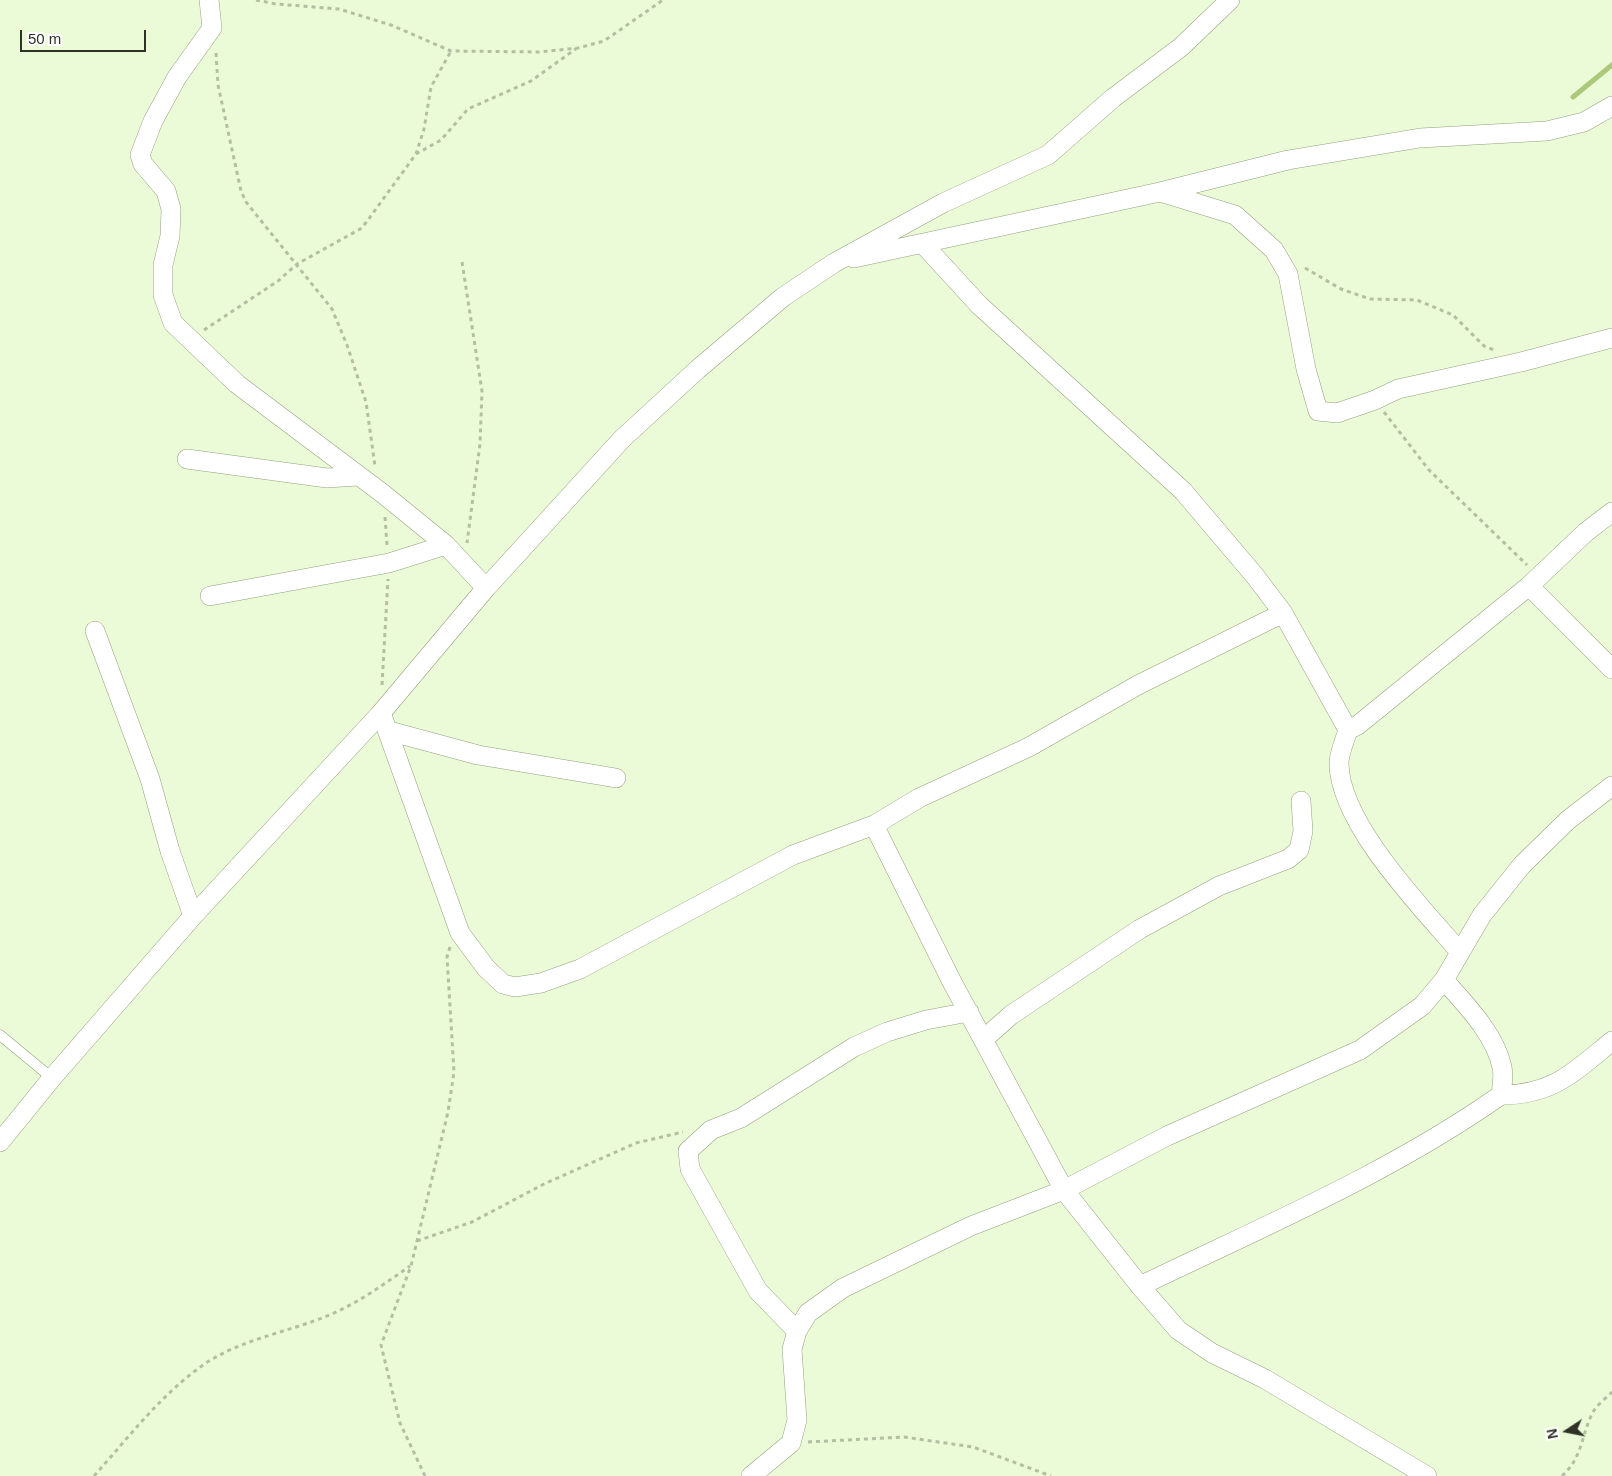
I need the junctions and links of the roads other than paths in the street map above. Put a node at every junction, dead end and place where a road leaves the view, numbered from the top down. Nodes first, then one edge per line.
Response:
1 (209, 0) edge
2 (1230, 0) edge
3 (1612, 106) edge
4 (1160, 192) junction
5 (922, 244) junction
6 (834, 263) junction
7 (1612, 338) edge
8 (187, 459) dead end
9 (358, 476) junction
10 (1612, 512) edge
11 (446, 545) junction
12 (1534, 581) junction
13 (486, 588) junction
14 (210, 596) dead end
15 (1283, 613) junction
16 (95, 631) dead end
17 (1612, 669) edge
18 (381, 713) junction
19 (1348, 730) junction
20 (389, 731) junction
21 (616, 778) dead end
22 (1612, 786) edge
23 (1300, 801) dead end
24 (874, 825) junction
25 (193, 916) junction
26 (1460, 952) junction
27 (1444, 980) junction
28 (969, 1012) junction
29 (0, 1035) edge
30 (984, 1039) junction
31 (1612, 1041) edge
32 (52, 1078) junction
33 (1501, 1095) junction
34 (0, 1142) edge
35 (1064, 1190) junction
36 (1140, 1286) junction
37 (797, 1330) junction
38 (751, 1476) edge
39 (1427, 1476) edge

1 - 9 street
2 - 6 street
3 - 4 street
4 - 5 street
4 - 7 street
5 - 6 street
5 - 15 street
6 - 13 street
8 - 9 street
9 - 11 street
10 - 12 street
11 - 13 street
11 - 14 street
12 - 17 street
12 - 19 street
13 - 18 street
15 - 19 street
15 - 24 street
16 - 25 street
18 - 20 street
18 - 25 street
19 - 26 street
20 - 21 street
20 - 24 street
22 - 26 street
23 - 30 street
24 - 28 street
25 - 32 street
26 - 27 street
27 - 33 street
27 - 35 street
28 - 30 street
28 - 37 street
29 - 32 lane
30 - 35 street
31 - 33 street
32 - 34 street
33 - 36 street
35 - 36 street
35 - 37 street
36 - 39 street
37 - 38 street

